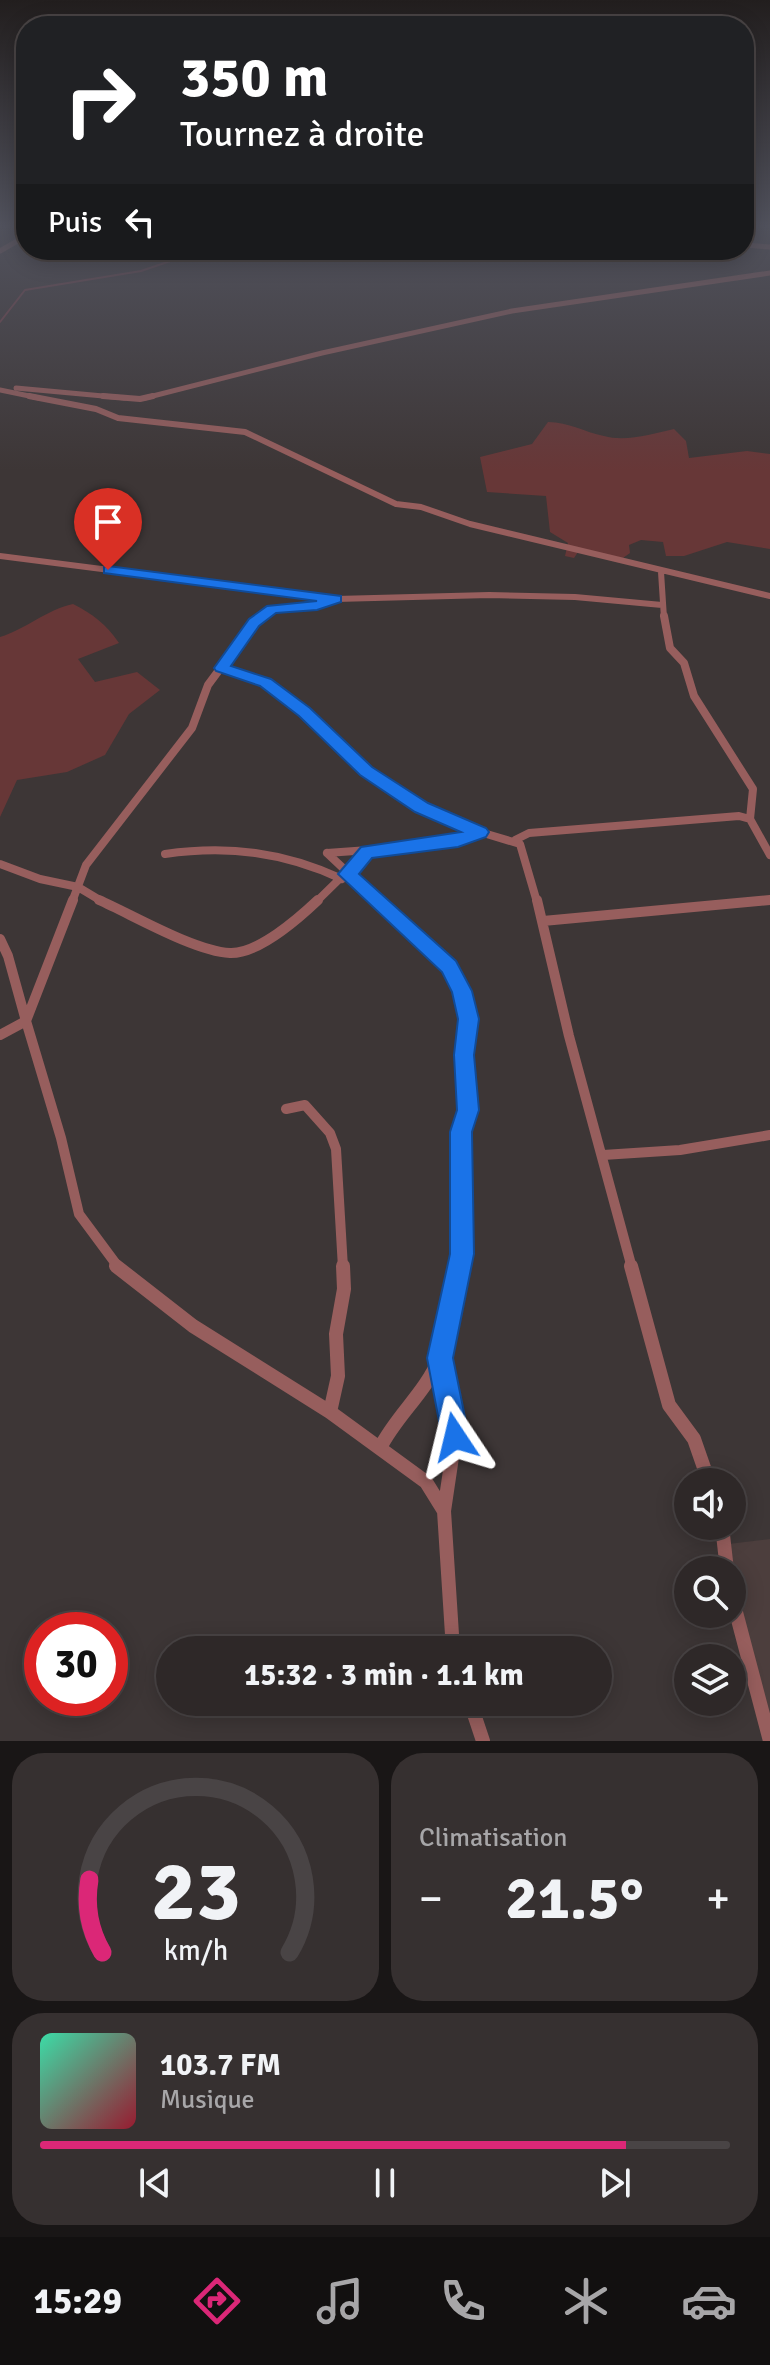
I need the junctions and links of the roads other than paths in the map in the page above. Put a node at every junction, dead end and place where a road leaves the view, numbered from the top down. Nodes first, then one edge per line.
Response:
1 (537, 307) edge
2 (0, 389) edge
3 (0, 556) edge
4 (661, 572) junction
5 (770, 596) edge
6 (336, 599) junction
7 (662, 605) junction
8 (221, 668) junction
9 (750, 819) junction
10 (480, 832) junction
11 (515, 840) junction
12 (367, 852) junction
13 (165, 854) dead end
14 (770, 855) edge
15 (0, 864) edge
16 (345, 877) junction
17 (78, 887) junction
18 (770, 900) edge
19 (543, 921) junction
20 (0, 939) edge
21 (26, 1021) junction
22 (0, 1035) edge
23 (286, 1109) dead end
24 (770, 1135) edge
25 (603, 1155) junction
26 (440, 1358) junction
27 (330, 1412) junction
28 (380, 1448) junction
29 (704, 1468) edge
30 (444, 1511) junction
31 (740, 1628) edge
32 (452, 1636) edge
33 (475, 1716) edge
34 (483, 1741) edge
35 (770, 1741) edge

1 - 2 street
2 - 4 street
3 - 6 street
4 - 5 street
4 - 7 street
6 - 7 street
6 - 8 street
7 - 9 street
8 - 10 street
8 - 17 street
9 - 11 street
9 - 14 street
10 - 11 street
10 - 12 street
11 - 19 street
12 - 16 street
12 - 16 street
13 - 16 street
15 - 17 street
16 - 17 street
16 - 26 street
17 - 21 street
18 - 19 street
19 - 25 street
20 - 21 street
21 - 22 street
21 - 27 street
23 - 27 street
24 - 25 street
25 - 29 street
26 - 28 street
26 - 30 street
27 - 28 street
28 - 30 street
30 - 32 street
31 - 35 street
33 - 34 street

